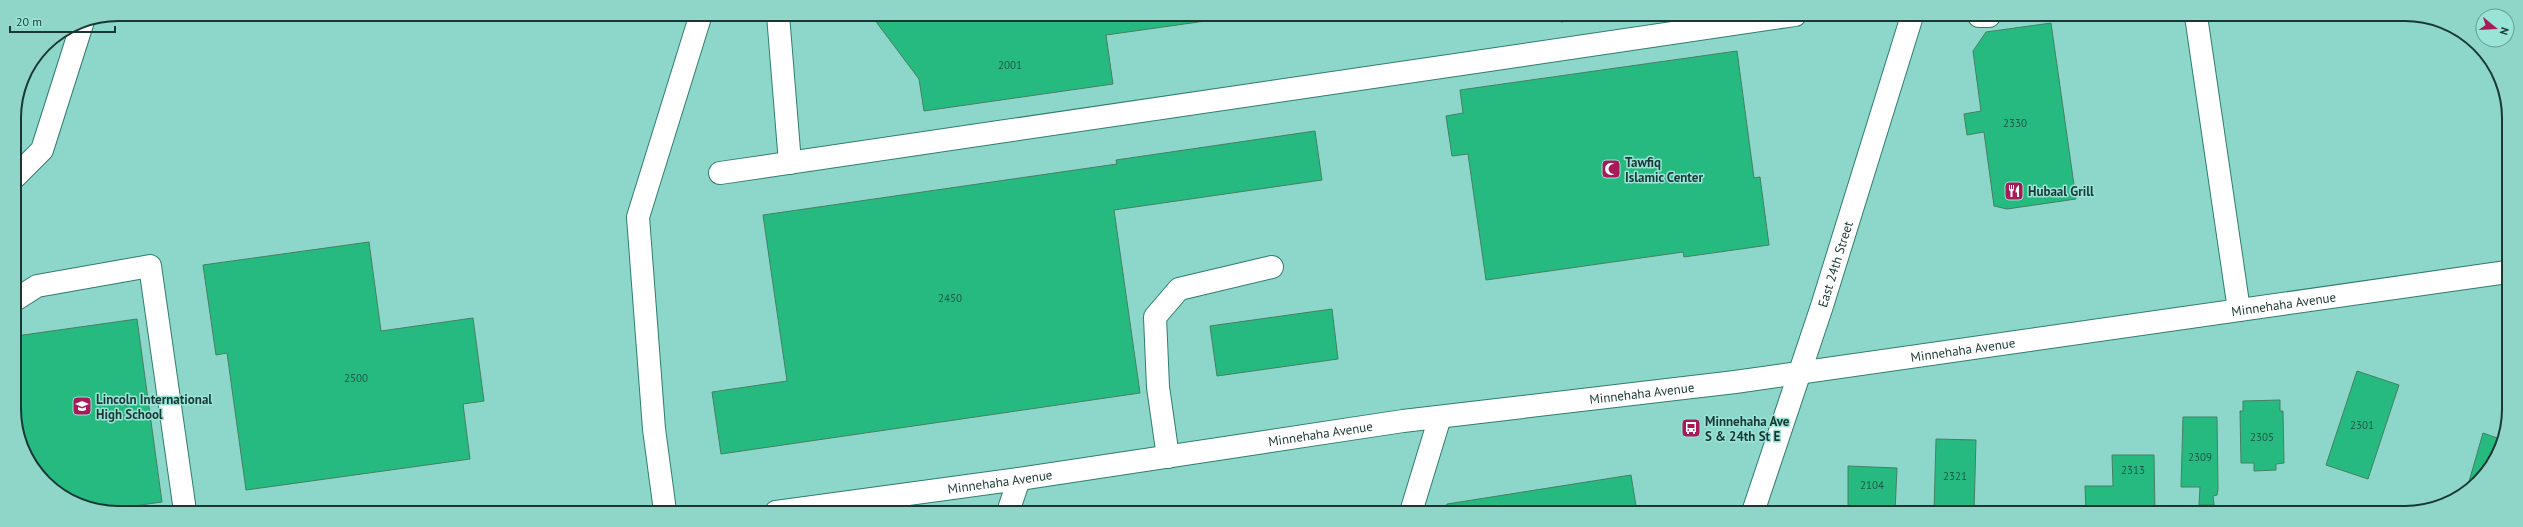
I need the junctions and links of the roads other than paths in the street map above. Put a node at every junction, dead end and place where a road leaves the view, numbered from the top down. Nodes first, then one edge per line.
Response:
1 (699, 21) edge
2 (778, 21) edge
3 (1754, 21) edge
4 (1910, 21) edge
5 (2197, 21) edge
6 (81, 28) edge
7 (790, 163) junction
8 (21, 171) edge
9 (720, 173) dead end
10 (1272, 267) dead end
11 (2502, 273) edge
12 (21, 296) edge
13 (2239, 310) junction
14 (1799, 372) junction
15 (1440, 417) junction
16 (1168, 457) junction
17 (1019, 479) junction
18 (184, 506) edge
19 (664, 506) edge
20 (820, 506) edge
21 (1010, 506) edge
22 (1413, 506) edge
23 (1756, 506) edge

1 - 19 main road
2 - 7 main road
3 - 7 main road
4 - 14 main road, East 24th Street
5 - 13 main road
6 - 8 main road
7 - 9 main road
10 - 16 main road
11 - 13 main road, Minnehaha Avenue
12 - 18 main road
13 - 14 main road, Minnehaha Avenue
14 - 15 main road, Minnehaha Avenue
14 - 23 main road, East 24th Street
15 - 16 main road, Minnehaha Avenue
15 - 22 main road
16 - 17 main road, Minnehaha Avenue
17 - 20 main road, Minnehaha Avenue
17 - 21 main road

